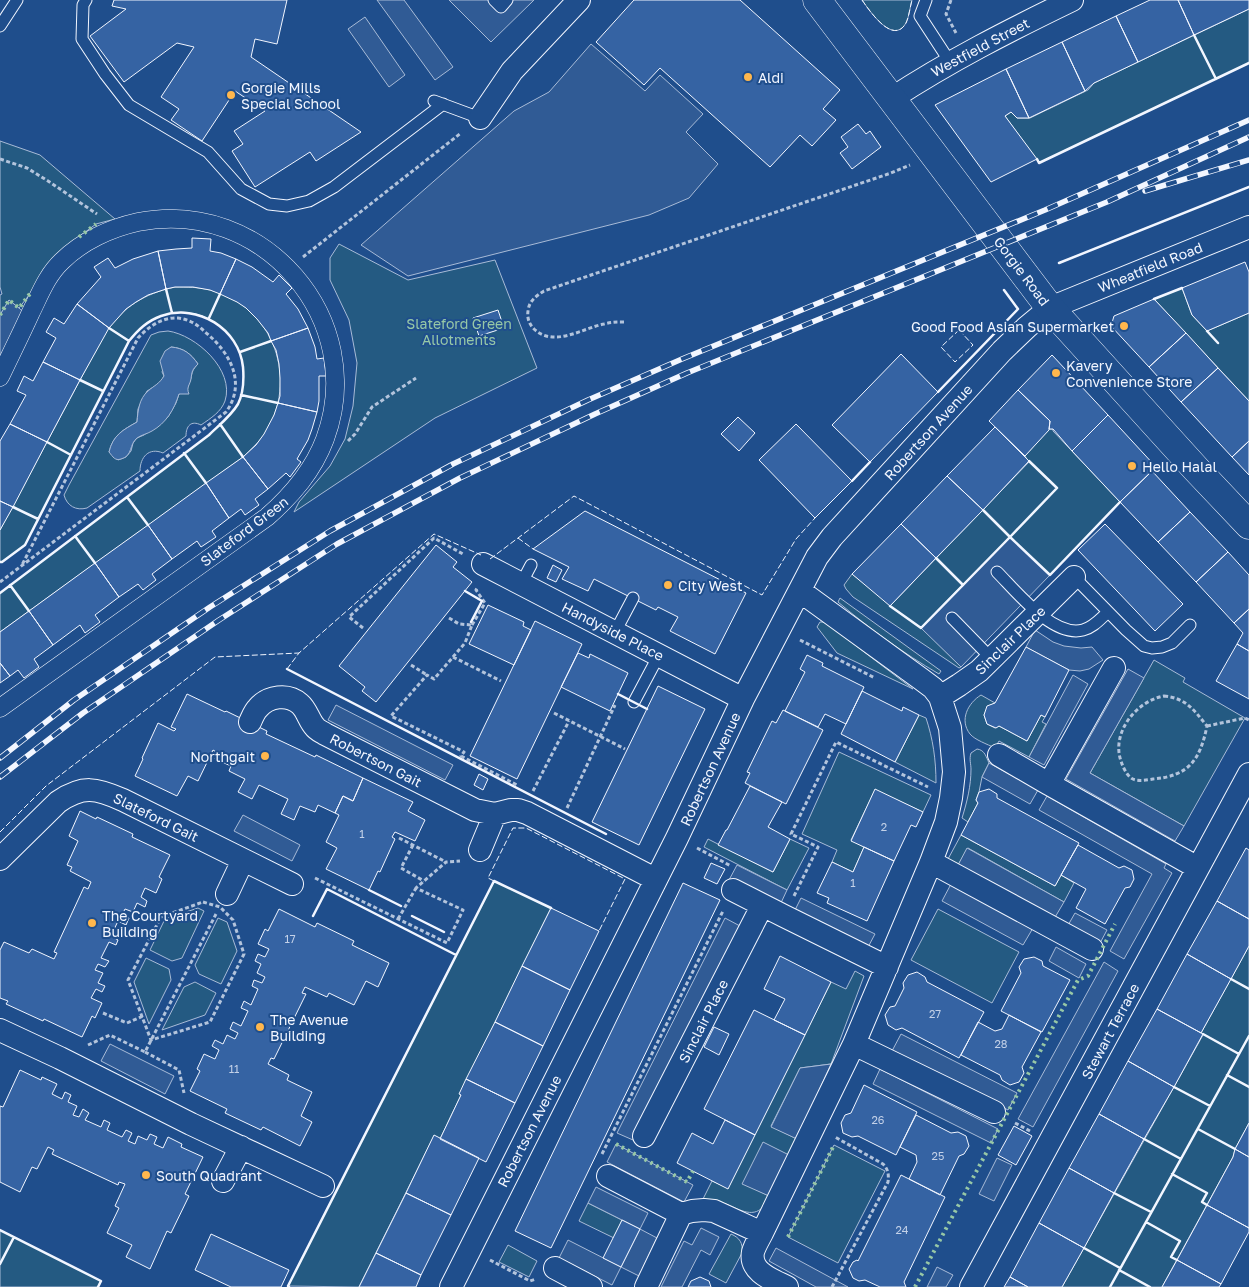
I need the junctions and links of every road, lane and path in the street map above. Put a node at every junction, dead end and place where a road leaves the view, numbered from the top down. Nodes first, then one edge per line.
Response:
1 (17, 0) edge
2 (86, 0) edge
3 (494, 0) edge
4 (507, 0) edge
5 (579, 0) edge
6 (817, 0) edge
7 (926, 0) edge
8 (951, 0) edge
9 (1072, 0) edge
10 (0, 26) edge
11 (958, 57) junction
12 (891, 99) junction
13 (480, 118) junction
14 (934, 154) junction
15 (0, 159) edge
16 (1249, 227) edge
17 (117, 228) junction
18 (288, 268) junction
19 (1050, 308) junction
20 (624, 322) dead end
21 (0, 377) edge
22 (416, 378) dead end
23 (314, 462) junction
24 (1249, 525) edge
25 (483, 564) junction
26 (22, 565) junction
27 (997, 572) dead end
28 (1074, 577) joint
29 (0, 582) edge
30 (800, 591) junction
31 (633, 598) dead end
32 (1108, 612) junction
33 (1038, 614) junction
34 (449, 618) dead end
35 (952, 618) dead end
36 (472, 625) junction
37 (1190, 626) dead end
38 (363, 628) dead end
39 (780, 629) junction
40 (615, 632) junction
41 (659, 655) junction
42 (453, 657) junction
43 (992, 658) junction
44 (411, 665) dead end
45 (1114, 668) dead end
46 (427, 675) junction
47 (880, 680) dead end
48 (501, 681) dead end
49 (619, 697) dead end
50 (940, 697) junction
51 (743, 699) junction
52 (634, 702) dead end
53 (0, 708) edge
54 (554, 713) dead end
55 (1249, 720) edge
56 (569, 721) junction
57 (250, 722) dead end
58 (1207, 726) junction
59 (601, 737) junction
60 (625, 749) dead end
61 (999, 755) dead end
62 (1249, 774) edge
63 (1049, 784) junction
64 (523, 788) dead end
65 (532, 793) dead end
66 (951, 798) junction
67 (566, 810) dead end
68 (495, 814) junction
69 (399, 838) dead end
70 (677, 838) junction
71 (413, 845) junction
72 (480, 850) joint
73 (0, 859) edge
74 (243, 860) junction
75 (446, 862) junction
76 (931, 862) junction
77 (1198, 868) junction
78 (655, 879) junction
79 (424, 881) junction
80 (292, 884) joint
81 (416, 888) junction
82 (733, 890) junction
83 (225, 902) junction
84 (762, 906) junction
85 (784, 916) junction
86 (398, 919) junction
87 (1092, 949) dead end
88 (887, 967) junction
89 (103, 1013) dead end
90 (143, 1016) junction
91 (0, 1030) edge
92 (151, 1040) junction
93 (854, 1044) junction
94 (145, 1052) junction
95 (60, 1058) junction
96 (994, 1112) joint
97 (190, 1124) junction
98 (814, 1126) junction
99 (644, 1136) dead end
100 (1050, 1142) junction
101 (241, 1148) junction
102 (608, 1176) joint
103 (223, 1181) dead end
104 (323, 1186) dead end
105 (681, 1214) junction
106 (762, 1233) junction
107 (470, 1250) junction
108 (555, 1268) joint
109 (451, 1287) edge
110 (591, 1287) edge
111 (646, 1287) edge
112 (787, 1287) edge
113 (832, 1287) edge
114 (971, 1287) edge

1 - 10 lane
2 - 13 lane
3 - 4 lane
5 - 13 street
6 - 12 main road, Gorgie Road
7 - 11 lane
8 - 11 path
9 - 11 street, Westfield Street
11 - 12 street, Westfield Street
12 - 14 main road, Gorgie Road
13 - 18 path
14 - 19 main road, Gorgie Road
14 - 20 path
15 - 17 path
16 - 19 street, Wheatfield Road
17 - 18 street, Slateford Green
17 - 21 street, Slateford Green
18 - 23 street, Slateford Green
19 - 24 main road, Gorgie Road
19 - 30 street, Robertson Avenue
22 - 23 path
23 - 53 street, Slateford Green
25 - 36 path
25 - 38 path
25 - 40 street, Handyside Place
26 - 26 path
26 - 29 path
27 - 33 lane
28 - 32 lane
28 - 33 street, Sinclair Place
30 - 39 street, Robertson Avenue
30 - 50 street
31 - 40 lane
32 - 33 lane
32 - 37 lane
33 - 43 street, Sinclair Place
34 - 36 path
35 - 43 lane
36 - 42 path
39 - 47 path
39 - 51 street, Robertson Avenue
40 - 41 street, Handyside Place
41 - 51 street, Handyside Place
41 - 52 lane
42 - 46 path
42 - 48 path
43 - 50 street, Sinclair Place
44 - 46 path
45 - 63 street
46 - 64 path
49 - 59 path
50 - 66 street
51 - 70 street, Robertson Avenue
54 - 56 path
55 - 58 path
56 - 59 path
56 - 65 path
57 - 68 street, Robertson Gait
58 - 58 path
59 - 60 path
59 - 67 path
61 - 63 street
62 - 77 street, Stewart Terrace
63 - 77 street
66 - 76 street
66 - 85 path
68 - 72 street
68 - 78 street, Robertson Gait
69 - 71 path
70 - 78 street, Robertson Avenue
70 - 82 path
71 - 75 path
71 - 79 path
72 - 75 path
73 - 74 street, Slateford Gait
74 - 80 street, Slateford Gait
74 - 83 street
75 - 79 path
76 - 87 street
76 - 88 street
77 - 100 street, Stewart Terrace
78 - 107 street, Robertson Avenue
79 - 81 path
80 - 86 path
81 - 86 path
81 - 86 path
82 - 84 street
82 - 102 path
83 - 90 path
83 - 92 path
83 - 92 path
84 - 85 street
84 - 99 street, Sinclair Place
85 - 88 street
88 - 93 street
89 - 90 path
90 - 92 path
91 - 95 street
92 - 94 path
93 - 96 street
93 - 98 street
94 - 95 path
94 - 97 path
95 - 97 street
96 - 100 path
97 - 101 street
98 - 106 street
98 - 113 path
100 - 114 street, Stewart Terrace
101 - 103 street
101 - 104 street
102 - 105 street
105 - 106 street
105 - 111 street
106 - 112 street
107 - 108 path
107 - 109 street, Robertson Avenue
108 - 110 street

